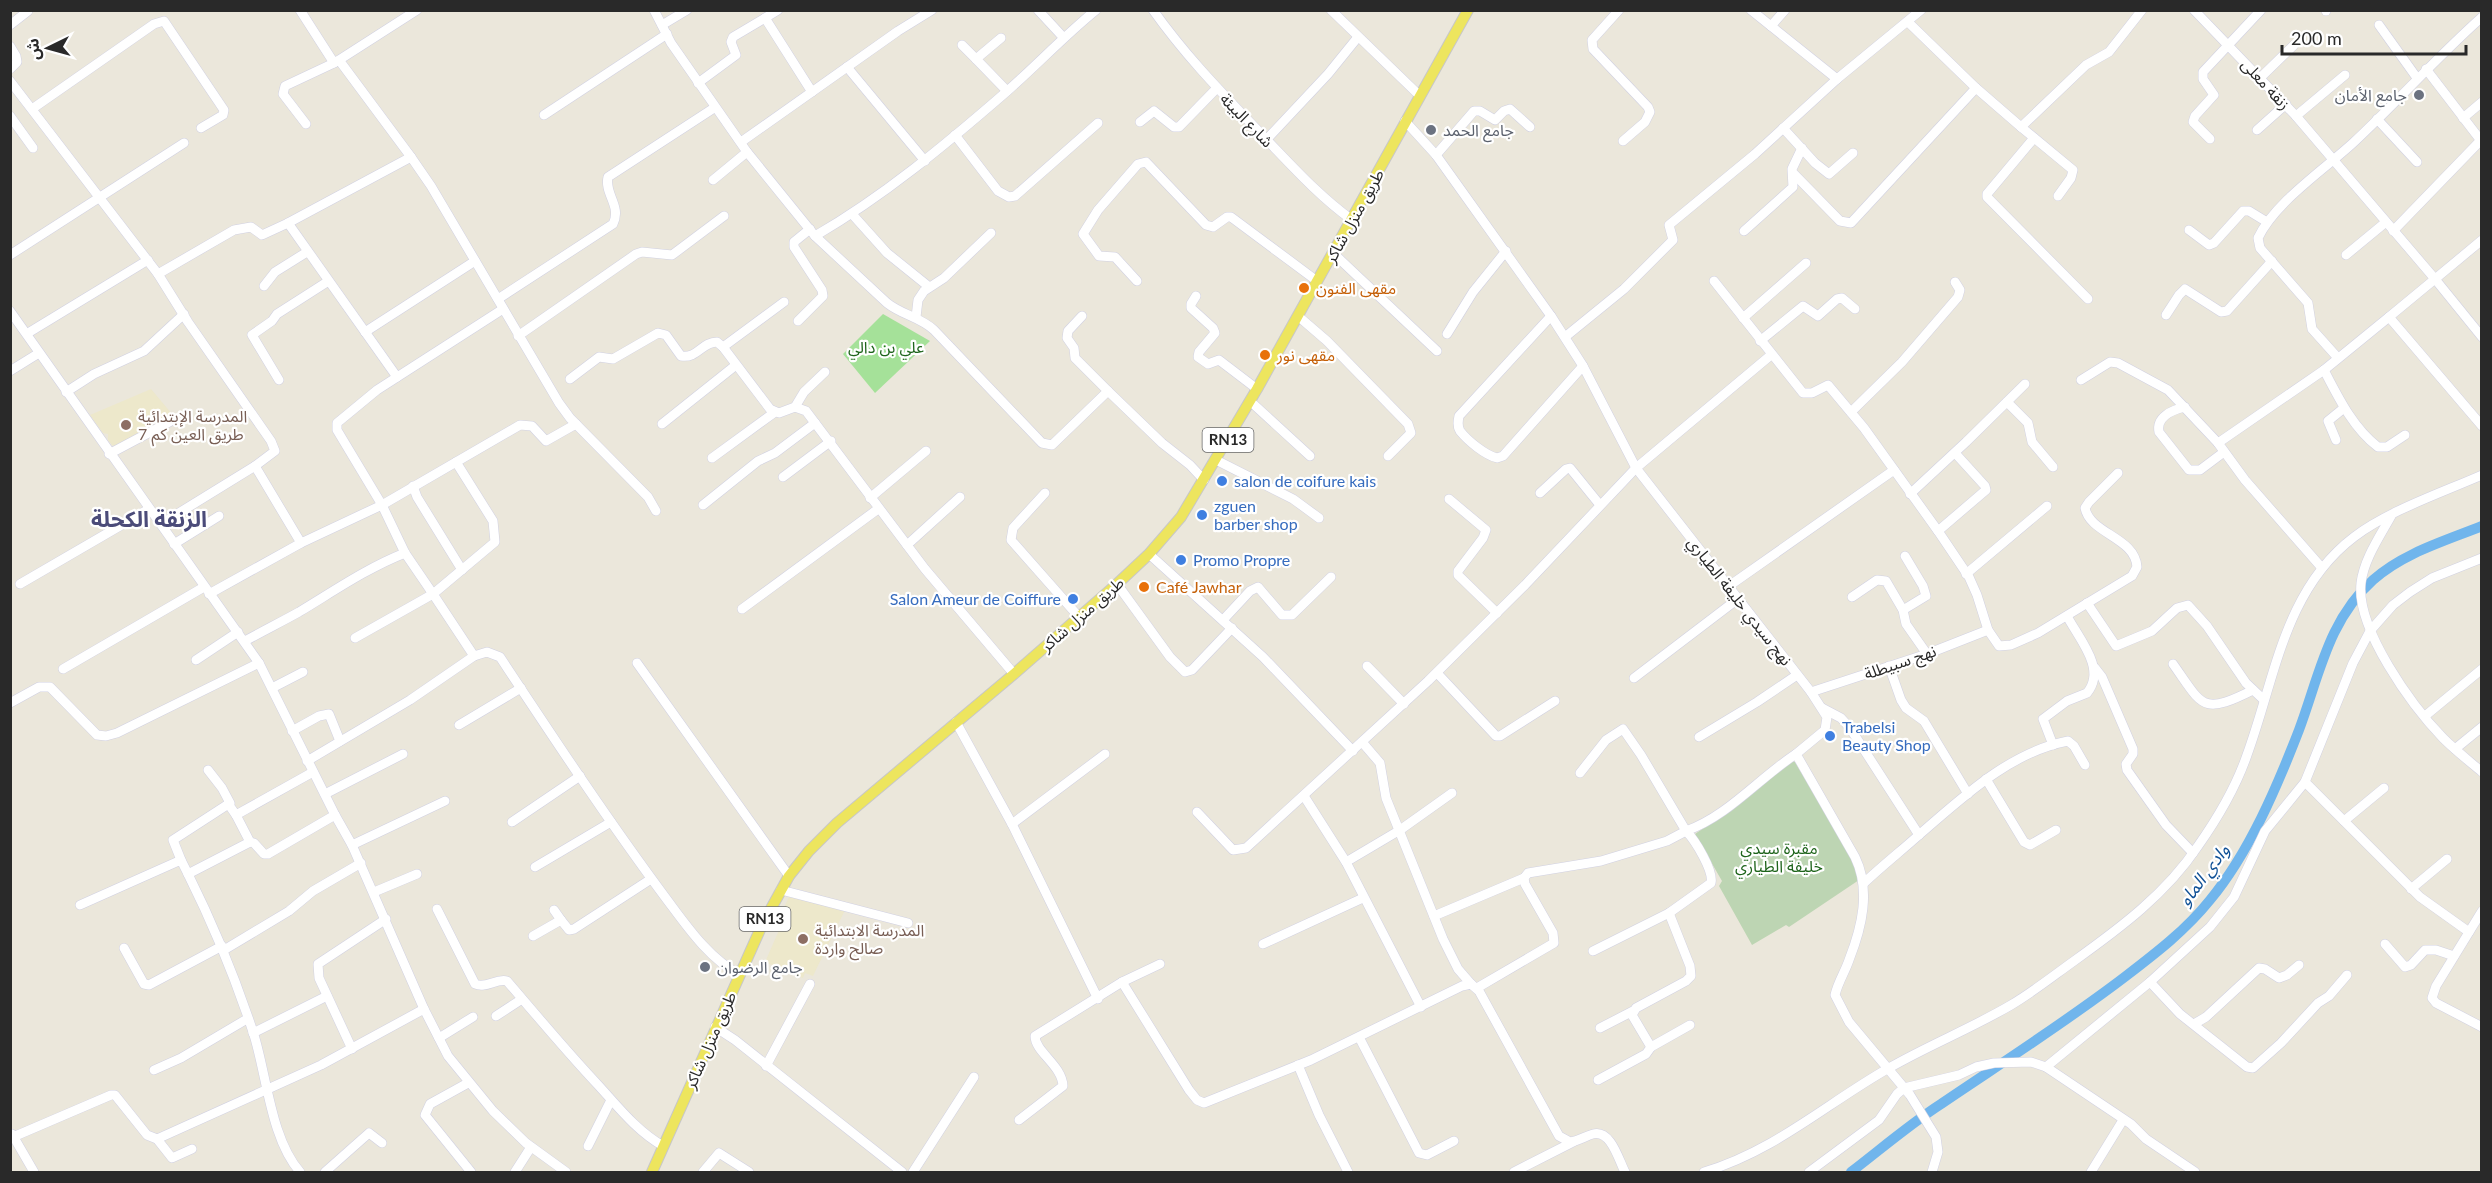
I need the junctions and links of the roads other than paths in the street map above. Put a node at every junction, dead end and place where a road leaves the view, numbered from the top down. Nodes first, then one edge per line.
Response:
1 (300, 10) edge
2 (393, 10) edge
3 (417, 10) edge
4 (654, 10) edge
5 (687, 10) edge
6 (778, 10) edge
7 (932, 10) edge
8 (1038, 10) edge
9 (1096, 10) edge
10 (1153, 10) edge
11 (1331, 10) edge
12 (1468, 10) edge
13 (1619, 10) edge
14 (1751, 10) edge
15 (1785, 10) edge
16 (1921, 10) edge
17 (2142, 10) edge
18 (2261, 10) edge
19 (28, 11) edge
20 (2199, 12) edge
21 (2481, 17) edge
22 (765, 18) junction
23 (400, 20) junction
24 (1908, 22) junction
25 (662, 24) junction
26 (10, 25) edge
27 (2379, 25) dead end
28 (1771, 26) junction
29 (667, 34) junction
30 (1063, 37) junction
31 (1358, 37) junction
32 (1001, 39) dead end
33 (962, 45) dead end
34 (2294, 45) dead end
35 (10, 46) edge
36 (2229, 46) junction
37 (976, 59) junction
38 (337, 61) junction
39 (847, 67) junction
40 (10, 69) edge
41 (2426, 69) junction
42 (2345, 75) dead end
43 (2261, 78) junction
44 (2416, 78) junction
45 (1837, 79) junction
46 (10, 81) edge
47 (698, 83) junction
48 (1217, 88) junction
49 (1976, 88) junction
50 (812, 92) junction
51 (1007, 92) junction
52 (1420, 96) junction
53 (2481, 102) edge
54 (2286, 104) junction
55 (714, 108) junction
56 (32, 109) junction
57 (543, 115) dead end
58 (2296, 116) junction
59 (2463, 118) junction
60 (2377, 119) junction
61 (1405, 121) junction
62 (12, 122) edge
63 (1140, 122) dead end
64 (1098, 123) dead end
65 (306, 124) dead end
66 (1530, 127) dead end
67 (2021, 127) junction
68 (201, 128) dead end
69 (1784, 128) junction
70 (2257, 130) dead end
71 (955, 135) junction
72 (2034, 138) junction
73 (1267, 139) junction
74 (2210, 139) dead end
75 (2481, 140) edge
76 (1623, 141) dead end
77 (741, 142) junction
78 (184, 143) dead end
79 (33, 148) dead end
80 (1802, 148) junction
81 (747, 152) junction
82 (1853, 153) dead end
83 (1436, 155) junction
84 (411, 157) junction
85 (924, 161) junction
86 (2333, 161) junction
87 (2417, 162) dead end
88 (1794, 174) junction
89 (713, 180) dead end
90 (99, 196) junction
91 (2058, 196) dead end
92 (852, 214) junction
93 (724, 216) dead end
94 (1352, 220) junction
95 (2267, 222) junction
96 (2386, 222) junction
97 (288, 223) junction
98 (1744, 231) dead end
99 (2189, 231) dead end
100 (2393, 231) junction
101 (813, 233) junction
102 (991, 233) dead end
103 (2481, 240) edge
104 (1506, 251) junction
105 (307, 252) junction
106 (1333, 253) junction
107 (10, 255) edge
108 (2346, 255) dead end
109 (148, 260) junction
110 (475, 261) junction
111 (2272, 261) junction
112 (1806, 263) dead end
113 (158, 274) junction
114 (2435, 279) junction
115 (1137, 281) dead end
116 (1317, 281) junction
117 (327, 282) junction
118 (1714, 282) dead end
119 (1955, 282) dead end
120 (264, 286) dead end
121 (928, 286) junction
122 (1196, 296) dead end
123 (498, 299) junction
124 (2088, 299) dead end
125 (784, 302) dead end
126 (503, 309) junction
127 (1856, 309) dead end
128 (10, 311) edge
129 (184, 314) junction
130 (2166, 315) dead end
131 (1082, 316) dead end
132 (1298, 316) junction
133 (1551, 316) junction
134 (916, 317) junction
135 (2390, 317) junction
136 (1743, 318) junction
137 (798, 321) dead end
138 (28, 333) junction
139 (364, 333) junction
140 (1447, 334) dead end
141 (518, 336) junction
142 (2481, 337) edge
143 (1565, 338) junction
144 (1760, 341) junction
145 (723, 347) junction
146 (1437, 351) dead end
147 (39, 353) junction
148 (1771, 355) junction
149 (2338, 358) junction
150 (736, 365) junction
151 (1583, 366) junction
152 (2324, 370) junction
153 (10, 371) edge
154 (825, 372) dead end
155 (397, 377) junction
156 (570, 379) dead end
157 (279, 380) dead end
158 (2081, 380) dead end
159 (2025, 384) dead end
160 (1257, 389) junction
161 (1108, 391) junction
162 (66, 392) junction
163 (1250, 401) junction
164 (2007, 402) junction
165 (795, 406) junction
166 (2185, 407) junction
167 (2344, 408) junction
168 (775, 412) junction
169 (1851, 412) junction
170 (171, 421) dead end
171 (815, 423) junction
172 (576, 424) junction
173 (662, 424) dead end
174 (2481, 426) edge
175 (2405, 435) dead end
176 (2336, 440) dead end
177 (831, 441) junction
178 (2218, 443) junction
179 (926, 451) dead end
180 (2224, 452) junction
181 (1955, 453) junction
182 (109, 454) junction
183 (1310, 456) dead end
184 (1388, 456) dead end
185 (712, 458) dead end
186 (1216, 460) junction
187 (456, 462) junction
188 (255, 466) junction
189 (2053, 467) dead end
190 (1636, 468) junction
191 (1894, 470) junction
192 (2118, 473) dead end
193 (2481, 476) edge
194 (783, 477) dead end
195 (1204, 480) junction
196 (413, 486) junction
197 (1045, 493) dead end
198 (1540, 493) dead end
199 (1910, 494) junction
200 (960, 497) dead end
201 (870, 498) junction
202 (1449, 500) dead end
203 (382, 505) junction
204 (702, 505) dead end
205 (1600, 506) junction
206 (2047, 506) dead end
207 (149, 509) junction
208 (878, 509) junction
209 (656, 511) dead end
210 (219, 516) dead end
211 (2391, 516) junction
212 (1319, 518) dead end
213 (161, 524) junction
214 (1938, 531) junction
215 (301, 543) junction
216 (174, 544) junction
217 (907, 546) junction
218 (405, 553) junction
219 (1149, 554) junction
220 (1905, 556) dead end
221 (2481, 558) edge
222 (2322, 568) junction
223 (462, 570) junction
224 (1966, 574) junction
225 (1331, 577) dead end
226 (20, 584) dead end
227 (1117, 584) junction
228 (1729, 586) junction
229 (206, 591) junction
230 (433, 594) junction
231 (1852, 597) dead end
232 (1739, 598) junction
233 (2087, 603) junction
234 (742, 609) dead end
235 (1903, 610) junction
236 (1497, 613) junction
237 (2067, 616) junction
238 (1079, 617) junction
239 (1223, 620) junction
240 (1232, 628) junction
241 (1988, 630) junction
242 (2370, 631) junction
243 (238, 632) junction
244 (355, 638) dead end
245 (245, 641) junction
246 (1927, 654) junction
247 (474, 656) junction
248 (196, 660) dead end
249 (259, 663) junction
250 (637, 663) dead end
251 (2173, 664) dead end
252 (1367, 666) dead end
253 (1889, 666) junction
254 (2096, 668) junction
255 (63, 669) dead end
256 (2481, 669) edge
257 (303, 672) dead end
258 (1437, 673) junction
259 (1014, 674) junction
260 (1797, 675) junction
261 (1634, 678) dead end
262 (272, 688) junction
263 (521, 688) junction
264 (2253, 690) junction
265 (1811, 692) junction
266 (2264, 700) junction
267 (1555, 701) dead end
268 (10, 704) edge
269 (1404, 704) junction
270 (1821, 707) junction
271 (2425, 716) junction
272 (956, 722) junction
273 (459, 725) dead end
274 (2481, 727) edge
275 (292, 731) junction
276 (1699, 737) dead end
277 (340, 741) junction
278 (1362, 742) junction
279 (2054, 745) junction
280 (2455, 749) junction
281 (1353, 751) junction
282 (403, 754) dead end
283 (1105, 754) dead end
284 (1796, 754) junction
285 (307, 761) junction
286 (2085, 765) dead end
287 (208, 770) dead end
288 (313, 772) junction
289 (2481, 772) edge
290 (1580, 773) dead end
291 (580, 776) junction
292 (1986, 779) junction
293 (2305, 782) junction
294 (2384, 788) dead end
295 (1452, 793) dead end
296 (325, 794) junction
297 (1968, 794) junction
298 (1305, 796) junction
299 (445, 801) dead end
300 (229, 805) junction
301 (1197, 812) dead end
302 (236, 815) junction
303 (335, 815) junction
304 (2344, 821) junction
305 (512, 822) dead end
306 (611, 822) junction
307 (1012, 824) junction
308 (1400, 830) junction
309 (2056, 830) dead end
310 (1686, 831) junction
311 (1919, 835) junction
312 (250, 842) junction
313 (352, 845) junction
314 (2193, 853) junction
315 (2447, 859) dead end
316 (181, 860) junction
317 (1346, 862) junction
318 (361, 863) junction
319 (535, 867) dead end
320 (188, 874) junction
321 (417, 874) dead end
322 (789, 876) junction
323 (1524, 878) junction
324 (651, 879) junction
325 (1864, 883) junction
326 (2411, 889) junction
327 (781, 890) junction
328 (374, 892) junction
329 (1363, 898) junction
330 (80, 905) dead end
331 (437, 909) dead end
332 (554, 910) dead end
333 (2481, 912) edge
334 (1669, 913) junction
335 (1434, 916) junction
336 (386, 919) junction
337 (561, 920) junction
338 (908, 923) dead end
339 (2469, 932) junction
340 (533, 936) dead end
341 (1263, 944) dead end
342 (2385, 944) dead end
343 (124, 948) dead end
344 (223, 948) junction
345 (1593, 951) dead end
346 (2454, 956) junction
347 (1160, 964) dead end
348 (2299, 966) dead end
349 (740, 975) junction
350 (2347, 975) dead end
351 (1122, 982) junction
352 (2150, 982) junction
353 (810, 984) dead end
354 (1474, 986) junction
355 (327, 996) junction
356 (522, 999) junction
357 (1098, 999) junction
358 (1421, 1007) junction
359 (424, 1009) junction
360 (1633, 1011) junction
361 (496, 1016) dead end
362 (473, 1017) dead end
363 (248, 1019) junction
364 (2194, 1024) junction
365 (1690, 1025) dead end
366 (2481, 1027) edge
367 (715, 1028) junction
368 (1600, 1028) dead end
369 (253, 1033) junction
370 (1359, 1037) junction
371 (439, 1038) junction
372 (1651, 1047) junction
373 (352, 1049) junction
374 (766, 1065) junction
375 (1298, 1065) junction
376 (2046, 1067) junction
377 (1887, 1069) junction
378 (154, 1071) dead end
379 (974, 1077) dead end
380 (1598, 1080) dead end
381 (468, 1083) junction
382 (268, 1088) junction
383 (1907, 1091) junction
384 (611, 1100) junction
385 (1019, 1120) dead end
386 (2123, 1120) junction
387 (12, 1135) edge
388 (157, 1139) junction
389 (1454, 1141) dead end
390 (1573, 1142) junction
391 (382, 1143) dead end
392 (588, 1146) dead end
393 (663, 1146) junction
394 (531, 1147) junction
395 (192, 1149) dead end
396 (34, 1173) edge
397 (300, 1173) edge
398 (325, 1173) edge
399 (471, 1173) edge
400 (515, 1173) edge
401 (566, 1173) edge
402 (652, 1173) edge
403 (703, 1173) edge
404 (749, 1173) edge
405 (902, 1173) edge
406 (913, 1173) edge
407 (1348, 1173) edge
408 (1514, 1173) edge
409 (1625, 1173) edge
410 (1704, 1173) edge
411 (1809, 1173) edge
412 (1932, 1173) edge
413 (2091, 1173) edge
414 (2195, 1173) edge

1 - 38 street
2 - 23 street
3 - 23 street
4 - 25 street
5 - 25 street
6 - 22 street
7 - 39 street
8 - 30 street
9 - 30 street
10 - 48 street, شارع البيئة
11 - 31 street
12 - 52 main road, طريق منزل شاكر / RN13
13 - 76 street
14 - 28 street
15 - 28 street
16 - 24 street
17 - 67 street
18 - 36 street
19 - 26 street
20 - 36 street, زنقة معلى
21 - 41 street
22 - 47 street
22 - 50 street
23 - 38 street
24 - 45 street
24 - 49 street
25 - 29 street
27 - 44 street
28 - 45 street
29 - 47 street
29 - 57 street
30 - 51 street
31 - 52 street
31 - 73 street
32 - 37 street
33 - 37 street
34 - 43 street
35 - 40 street
36 - 43 street, زنقة معلى
36 - 74 street
37 - 51 street
38 - 65 street
38 - 84 street
39 - 50 street
39 - 85 street
41 - 44 street
41 - 59 street
42 - 58 street
43 - 54 street, زنقة معلى
44 - 60 street
45 - 69 street
46 - 56 street
47 - 55 street
48 - 63 street
48 - 73 street, شارع البيئة
49 - 67 street
49 - 88 street
50 - 77 street
51 - 71 street
52 - 61 main road, طريق منزل شاكر / RN13
53 - 59 street
54 - 58 street, زنقة معلى
54 - 70 street
55 - 77 street
55 - 123 street
56 - 68 street
56 - 90 street
58 - 86 street, زنقة معلى
59 - 75 street
60 - 86 street
60 - 87 street
61 - 83 street, نهج سيدي خليفة الطياري
61 - 94 main road, طريق منزل شاكر / RN13
62 - 79 street
64 - 71 street
66 - 83 street
67 - 72 street
69 - 80 street
69 - 143 street
71 - 85 street
72 - 91 street
72 - 124 street
73 - 94 street, شارع البيئة
75 - 100 street
77 - 81 street
78 - 90 street
80 - 82 street
80 - 88 street
81 - 89 street
81 - 101 street
83 - 104 street, نهج سيدي خليفة الطياري
84 - 97 street
84 - 110 street
85 - 92 street
86 - 95 street
86 - 96 street, زنقة معلى
88 - 98 street
90 - 107 street
90 - 109 street
92 - 101 street
92 - 121 street
93 - 141 street
94 - 106 main road, طريق منزل شاكر / RN13
95 - 99 street
95 - 111 street
96 - 100 street, زنقة معلى
96 - 108 street
97 - 105 street
97 - 113 street
100 - 114 street, زنقة معلى
101 - 134 street
101 - 137 street
102 - 121 street
103 - 114 street
104 - 133 street, نهج سيدي خليفة الطياري
104 - 140 street
105 - 117 street
105 - 120 street
106 - 116 main road, طريق منزل شاكر / RN13
106 - 146 street
109 - 113 street
109 - 138 street
110 - 123 street
110 - 139 street
111 - 130 street
111 - 149 street
112 - 136 street
113 - 129 street
114 - 135 street
114 - 142 street, زنقة معلى
115 - 116 street
116 - 132 main road, طريق منزل شاكر / RN13
117 - 139 street
117 - 157 street
118 - 136 street
119 - 169 street
121 - 134 street
122 - 160 street
123 - 126 street
125 - 145 street
126 - 141 street
126 - 155 street
127 - 144 street
128 - 138 street
129 - 162 street
129 - 188 street
131 - 161 street
132 - 160 main road, طريق منزل شاكر / RN13
132 - 184 street
133 - 143 street, نهج سيدي خليفة الطياري
133 - 151 street
134 - 161 street
135 - 149 street
135 - 174 street
136 - 144 street
138 - 147 street
139 - 155 street
141 - 172 street
143 - 151 street, نهج سيدي خليفة الطياري
144 - 148 street
145 - 150 street
145 - 156 street
147 - 153 street
147 - 162 street
148 - 169 street
148 - 190 street
149 - 152 street
150 - 168 street
150 - 173 street
151 - 190 street, نهج سيدي خليفة الطياري
152 - 167 street
152 - 178 street
154 - 165 street
155 - 203 street
158 - 166 street
159 - 164 street
160 - 163 main road, طريق منزل شاكر / RN13
161 - 195 street
162 - 182 street
163 - 183 street
163 - 186 main road, طريق منزل شاكر / RN13
164 - 181 street
164 - 189 street
165 - 168 street
165 - 171 street
166 - 178 street
166 - 180 street
167 - 175 street
167 - 176 street
168 - 185 street
169 - 191 street
170 - 182 street
171 - 177 street
171 - 204 street
172 - 187 street
172 - 209 street
177 - 194 street
177 - 201 street
178 - 180 street
179 - 201 street
180 - 222 street
181 - 199 street
181 - 214 street
182 - 207 street
186 - 195 main road, طريق منزل شاكر / RN13
186 - 212 street
187 - 196 street
187 - 223 street
188 - 213 street
188 - 215 street
190 - 205 street
190 - 228 street, نهج سيدي خليفة الطياري
191 - 199 street
191 - 228 street
192 - 233 street
193 - 211 street
195 - 219 main road, طريق منزل شاكر / RN13
196 - 203 street
196 - 223 street
197 - 238 street
198 - 205 street
199 - 214 street
200 - 217 street
201 - 208 street
202 - 236 street
203 - 215 street
203 - 218 street
205 - 236 street
206 - 224 street
207 - 213 street
207 - 226 street
208 - 217 street
208 - 234 street
210 - 216 street
211 - 222 street
211 - 242 street
213 - 216 street
214 - 224 street
215 - 229 street
216 - 229 street
217 - 259 street
218 - 230 street
218 - 245 street
219 - 227 main road, طريق منزل شاكر / RN13
219 - 239 street
220 - 235 street
221 - 242 street
222 - 266 street
223 - 230 street
224 - 241 street
225 - 239 street
227 - 238 main road, طريق منزل شاكر / RN13
227 - 240 street
228 - 232 street, نهج سيدي خليفة الطياري
229 - 243 street
229 - 255 street
230 - 244 street
230 - 247 street
231 - 235 street
232 - 260 street, نهج سيدي خليفة الطياري
232 - 261 street
233 - 237 street
233 - 264 street
235 - 246 street
236 - 258 street
237 - 241 street
237 - 254 street
238 - 259 main road, طريق منزل شاكر / RN13
239 - 240 street
240 - 281 street
241 - 246 street, نهج سبيطلة
242 - 271 street
242 - 293 street
243 - 245 street
243 - 248 street
245 - 249 street
246 - 253 street, نهج سبيطلة
247 - 263 street
247 - 277 street
249 - 262 street
249 - 268 street
250 - 322 street
251 - 264 street
252 - 269 street
253 - 265 street, نهج سبيطلة
253 - 297 street
254 - 279 street
254 - 314 street
256 - 271 street
257 - 262 street
258 - 267 street
258 - 269 street
259 - 272 main road, طريق منزل شاكر / RN13
260 - 265 street, نهج سيدي خليفة الطياري
260 - 276 street
262 - 275 street
263 - 273 street
263 - 291 street
264 - 266 street
265 - 270 street, نهج سيدي خليفة الطياري
266 - 314 street
269 - 278 street
270 - 284 street
270 - 311 street
271 - 280 street
272 - 307 street
272 - 322 main road, طريق منزل شاكر / RN13
274 - 280 street
275 - 277 street
275 - 285 street
277 - 285 street
278 - 281 street
278 - 308 street
279 - 286 street
279 - 292 street
280 - 289 street
281 - 298 street
282 - 296 street
283 - 307 street
284 - 310 street
284 - 325 street
285 - 288 street
287 - 300 street
288 - 296 street
288 - 302 street
290 - 310 street
291 - 305 street
291 - 306 street
292 - 297 street
292 - 309 street
293 - 304 street
293 - 352 street
294 - 304 street
295 - 308 street
296 - 303 street
297 - 311 street
298 - 301 street
298 - 317 street
299 - 313 street
300 - 302 street
300 - 316 street
302 - 312 street
303 - 312 street
303 - 313 street
304 - 326 street
306 - 319 street
306 - 324 street
307 - 357 street
308 - 317 street
308 - 335 street
310 - 323 street
310 - 334 street
311 - 325 street
312 - 320 street
313 - 318 street
314 - 377 street
315 - 326 street
316 - 320 street
316 - 330 street
317 - 329 street
318 - 328 street
318 - 344 street
320 - 344 street
321 - 328 street
322 - 327 main road, طريق منزل شاكر / RN13
323 - 335 street
323 - 354 street
324 - 337 street
324 - 349 street
325 - 377 street
326 - 339 street
327 - 338 street
327 - 349 main road, طريق منزل شاكر / RN13
328 - 336 street
329 - 341 street
329 - 358 street
331 - 356 street
332 - 337 street
333 - 339 street
334 - 345 street
334 - 360 street
335 - 354 street
336 - 355 street
336 - 359 street
337 - 340 street
339 - 346 street
342 - 346 street
343 - 344 street
344 - 363 street
346 - 366 street
347 - 351 street
348 - 364 street
349 - 367 main road, طريق منزل شاكر / RN13
350 - 364 street
351 - 357 street
351 - 375 street
352 - 364 street
352 - 376 street
353 - 374 street
354 - 358 street
354 - 390 street
355 - 369 street
355 - 373 street
356 - 361 street
356 - 384 street
357 - 385 street
358 - 370 street
359 - 371 street
359 - 373 street
360 - 368 street
360 - 372 street
362 - 371 street
363 - 369 street
363 - 378 street
365 - 372 street
367 - 374 street
367 - 393 main road, طريق منزل شاكر / RN13
369 - 382 street
370 - 375 street
370 - 389 street
371 - 381 street
372 - 380 street
373 - 382 street
374 - 405 street
375 - 407 street
376 - 383 street
376 - 386 street
377 - 383 street
377 - 410 street
379 - 406 street
381 - 394 street
381 - 399 street
382 - 388 street
382 - 397 street
383 - 411 street
383 - 412 street
384 - 392 street
384 - 393 street
386 - 413 street
386 - 414 street
387 - 388 street
387 - 396 street
388 - 395 street
390 - 408 street
390 - 409 street
391 - 398 street
393 - 402 main road, طريق منزل شاكر / RN13
394 - 400 street
394 - 401 street
403 - 404 street

